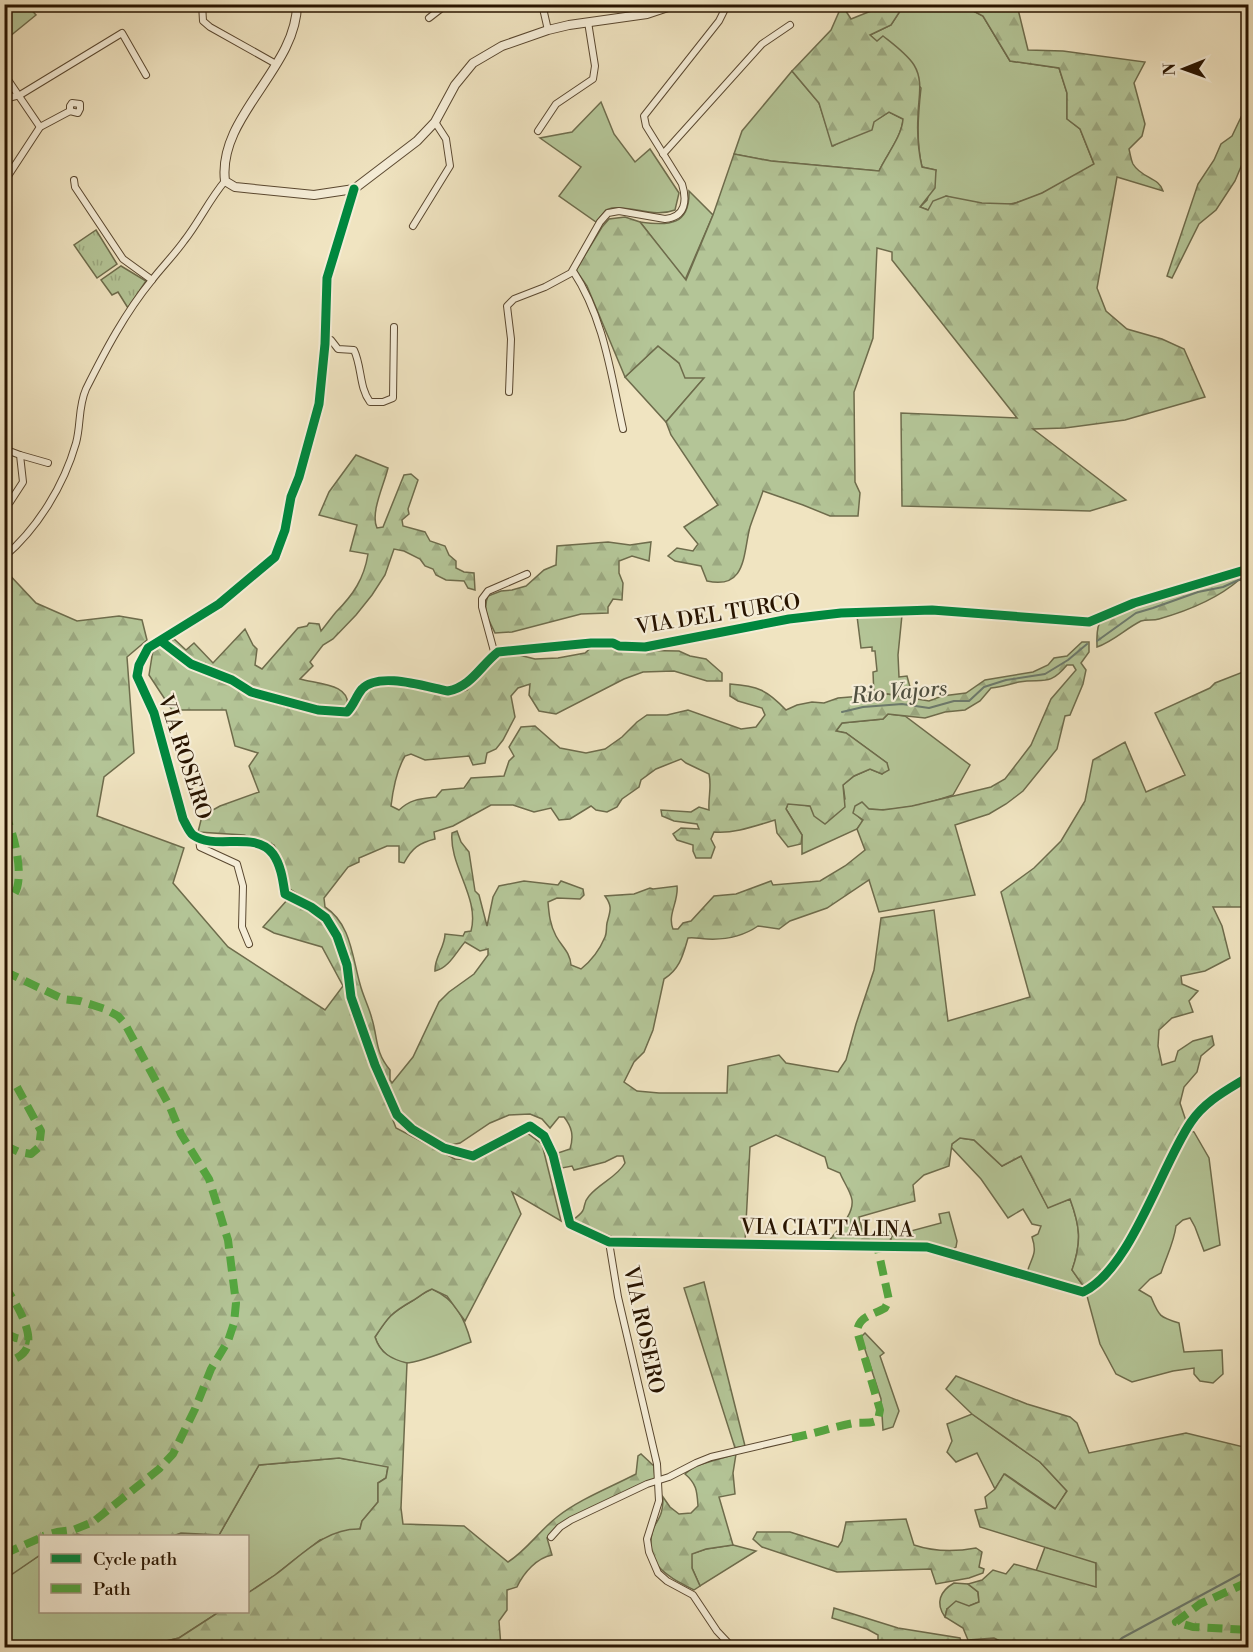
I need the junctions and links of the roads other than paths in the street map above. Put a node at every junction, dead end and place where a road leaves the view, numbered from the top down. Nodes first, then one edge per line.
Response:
1 (202, 4) edge
2 (297, 4) edge
3 (447, 4) edge
4 (542, 4) edge
5 (677, 4) edge
6 (725, 4) edge
7 (429, 18) dead end
8 (588, 22) junction
9 (790, 25) dead end
10 (548, 30) junction
11 (276, 64) junction
12 (4, 74) edge
13 (146, 75) dead end
14 (20, 94) junction
15 (4, 99) edge
16 (70, 111) dead end
17 (435, 122) junction
18 (40, 127) junction
19 (538, 131) dead end
20 (663, 154) junction
21 (74, 180) dead end
22 (225, 181) junction
23 (4, 182) edge
24 (354, 189) junction
25 (413, 226) dead end
26 (573, 271) junction
27 (152, 280) junction
28 (394, 327) dead end
29 (326, 339) junction
30 (509, 392) dead end
31 (623, 429) dead end
32 (4, 449) edge
33 (20, 455) junction
34 (48, 463) dead end
35 (57, 465) dead end
36 (66, 468) junction
37 (4, 504) edge
38 (4, 557) edge
39 (1248, 569) edge
40 (527, 574) dead end
41 (161, 640) junction
42 (495, 655) junction
43 (199, 838) junction
44 (249, 944) dead end
45 (1248, 1077) edge
46 (609, 1242) junction
47 (792, 1438) dead end
48 (658, 1481) junction
49 (551, 1537) dead end
50 (733, 1647) edge

1 - 11 street
2 - 11 street
3 - 7 street
4 - 10 street
5 - 8 street
6 - 20 street
8 - 10 street
8 - 19 street
9 - 20 street
10 - 17 street
11 - 22 street
12 - 14 street
13 - 14 street
14 - 15 street
14 - 18 street
16 - 18 street
17 - 24 street
17 - 25 street
18 - 23 street
20 - 26 street
21 - 27 street
22 - 24 street
22 - 27 street
24 - 29 street, VIA ROSERO
26 - 30 street
26 - 31 street
27 - 36 street
28 - 29 street
29 - 41 street, VIA ROSERO
32 - 33 street
33 - 34 street
33 - 37 street
35 - 36 street
36 - 38 street
39 - 42 street, VIA DEL TURCO
40 - 42 street
41 - 42 street
41 - 43 street, VIA ROSERO
43 - 44 street
43 - 46 street, VIA ROSERO
45 - 46 street, VIA CIATTALINA
46 - 48 street, VIA ROSERO
47 - 48 street
48 - 49 street
48 - 50 street, VIA ROSERO

